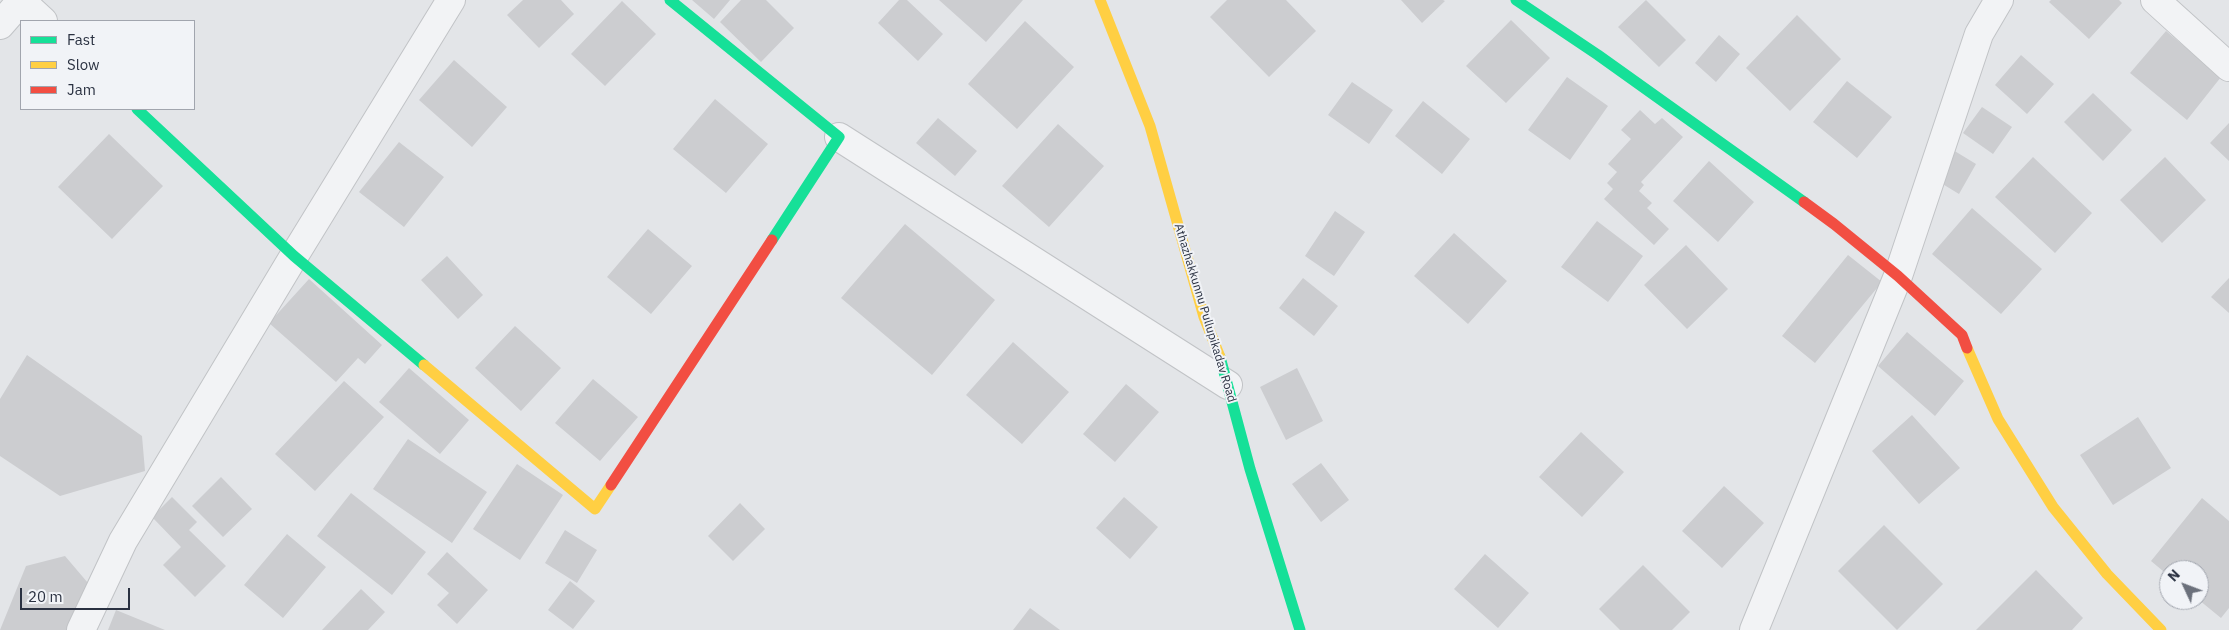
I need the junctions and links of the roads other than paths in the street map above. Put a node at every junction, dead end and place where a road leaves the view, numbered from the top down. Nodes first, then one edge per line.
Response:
1 (21, 0) edge
2 (451, 0) edge
3 (670, 0) edge
4 (1100, 0) edge
5 (1516, 0) edge
6 (1999, 0) edge
7 (2155, 0) edge
8 (42, 20) edge
9 (0, 25) edge
10 (2229, 67) edge
11 (137, 110) edge
12 (839, 138) junction
13 (294, 256) junction
14 (1898, 276) junction
15 (1228, 385) junction
16 (81, 630) edge
17 (1300, 630) edge
18 (1754, 630) edge
19 (2161, 630) edge

1 - 8 street
1 - 9 street
2 - 13 street
3 - 12 street
4 - 15 street, Athazhakkunnu Pullupikadav Road
5 - 14 street
6 - 14 street
7 - 10 street
11 - 13 street
12 - 13 street
12 - 15 street
13 - 16 street
14 - 18 street
14 - 19 street
15 - 17 street, Athazhakkunnu Pullupikadav Road

